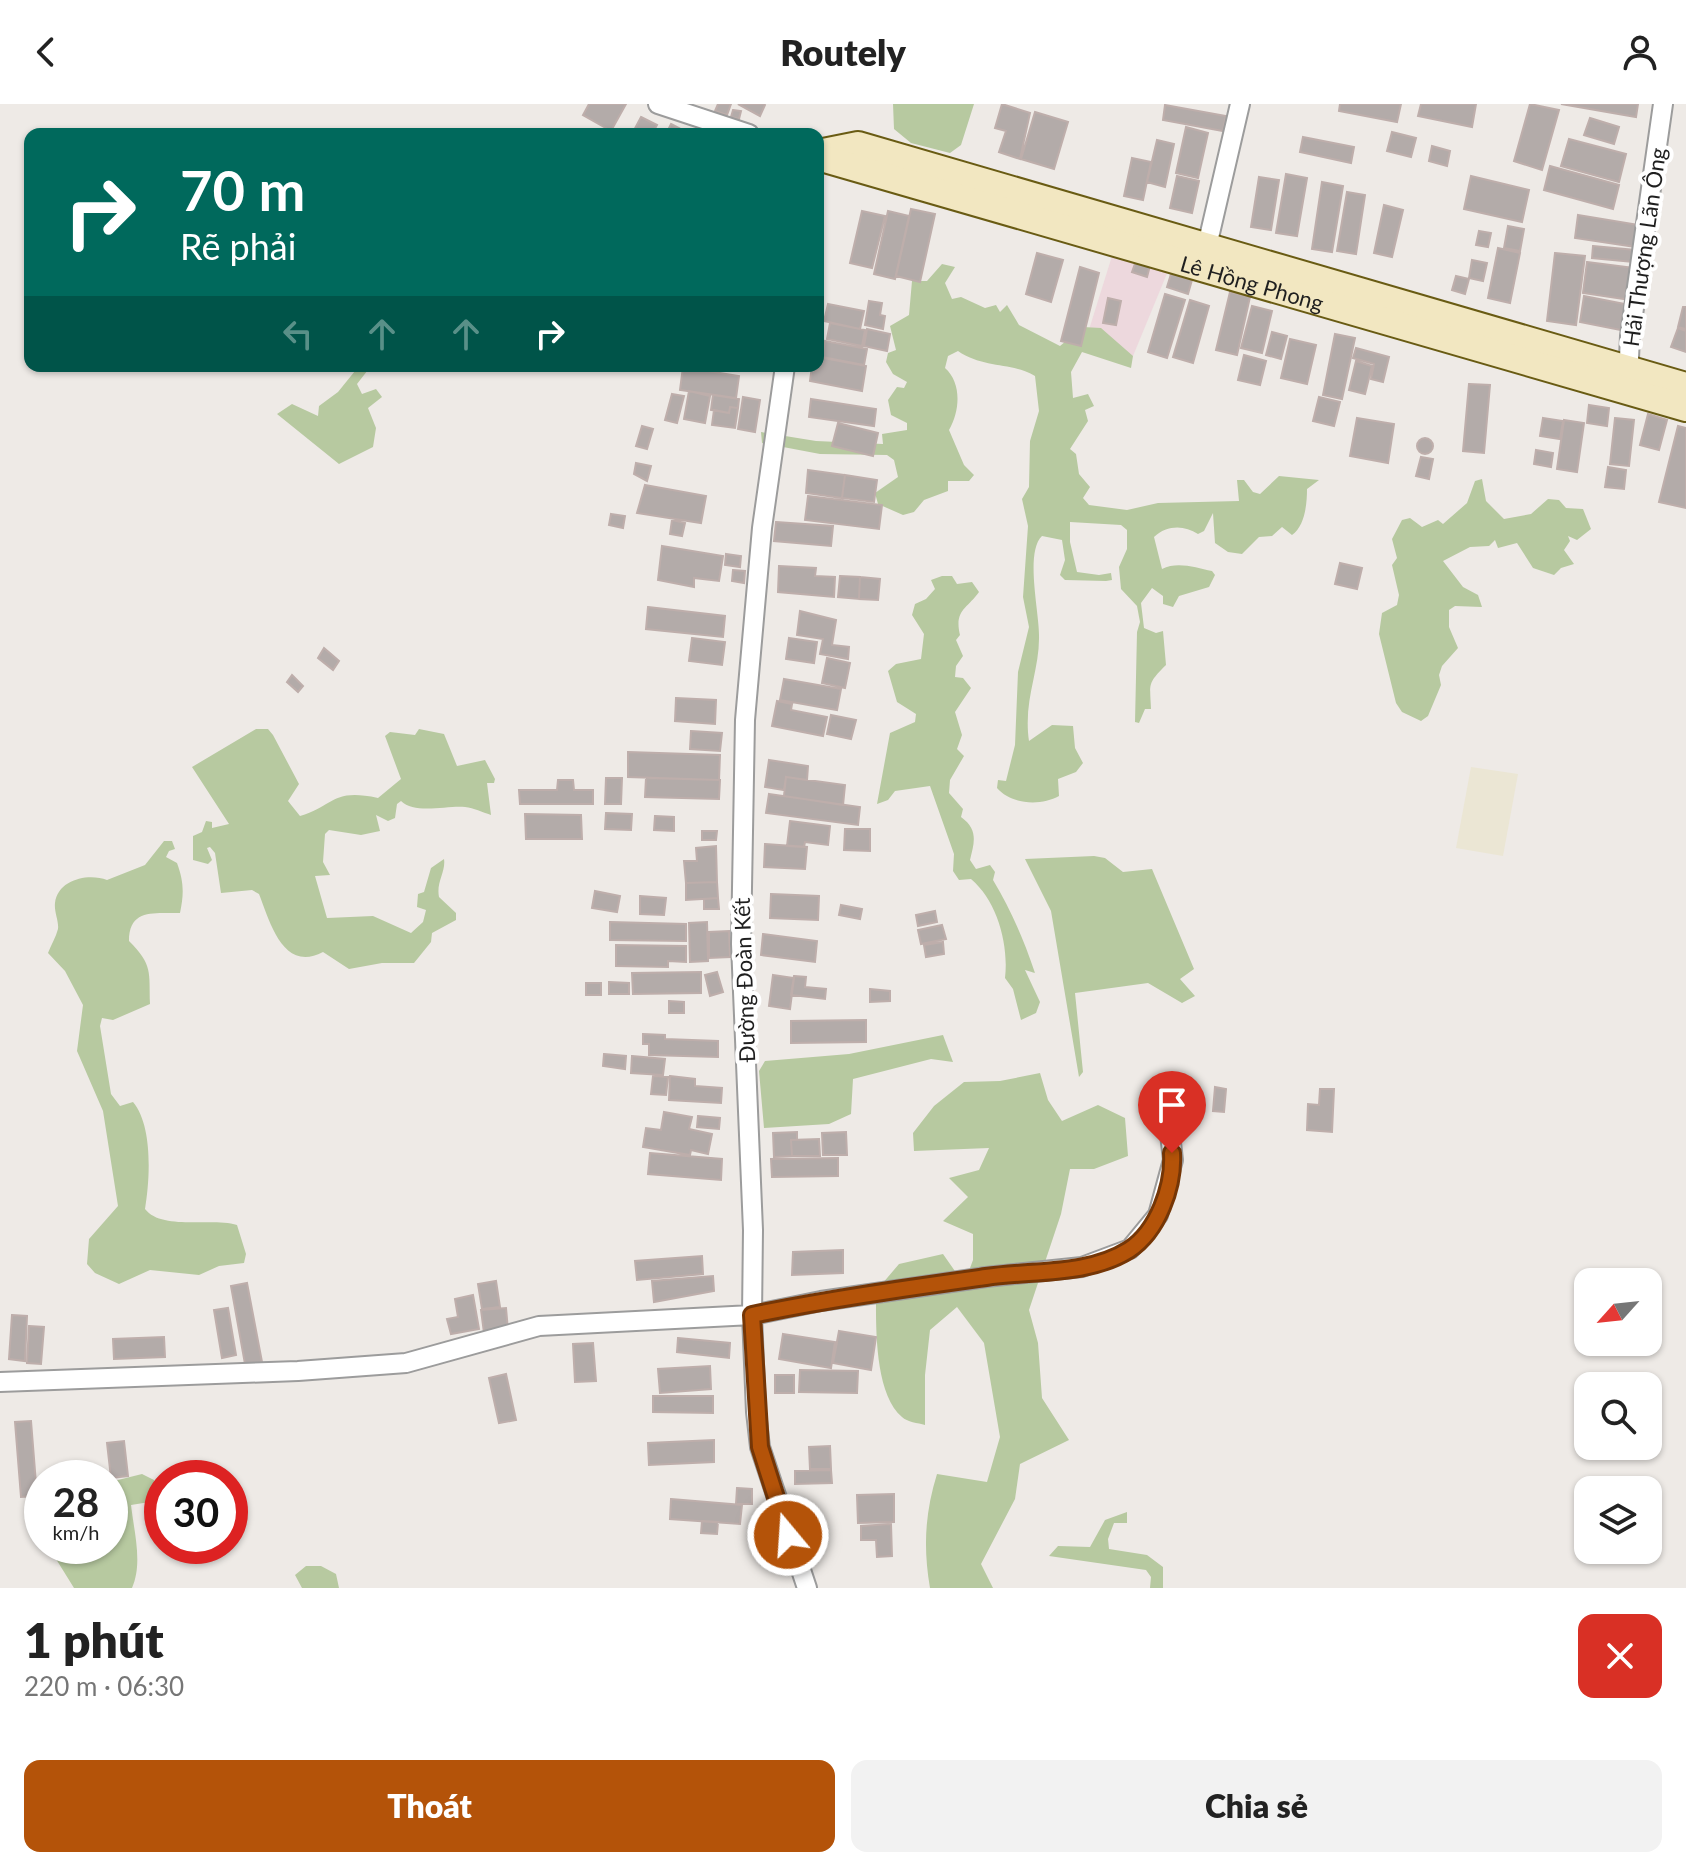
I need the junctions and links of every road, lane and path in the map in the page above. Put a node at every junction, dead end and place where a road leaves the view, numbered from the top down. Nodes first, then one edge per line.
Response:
1 (658, 104) edge
2 (1240, 104) edge
3 (1663, 104) edge
4 (731, 128) edge
5 (824, 154) edge
6 (824, 157) edge
7 (1207, 246) junction
8 (784, 372) edge
9 (1628, 380) junction
10 (1686, 386) edge
11 (1686, 408) edge
12 (1167, 1108) dead end
13 (752, 1315) junction
14 (0, 1382) edge
15 (807, 1588) edge

1 - 4 street
2 - 7 street
3 - 9 street, Hải Thượng Lãn Ông
5 - 7 street, Lê Hồng Phong
6 - 9 street, Lê Hồng Phong
7 - 9 street, Lê Hồng Phong
8 - 13 street, Đường Đoàn Kết
9 - 10 street, Lê Hồng Phong
9 - 11 street, Lê Hồng Phong
12 - 13 street
13 - 14 street
13 - 15 street, Đường Đoàn Kết

